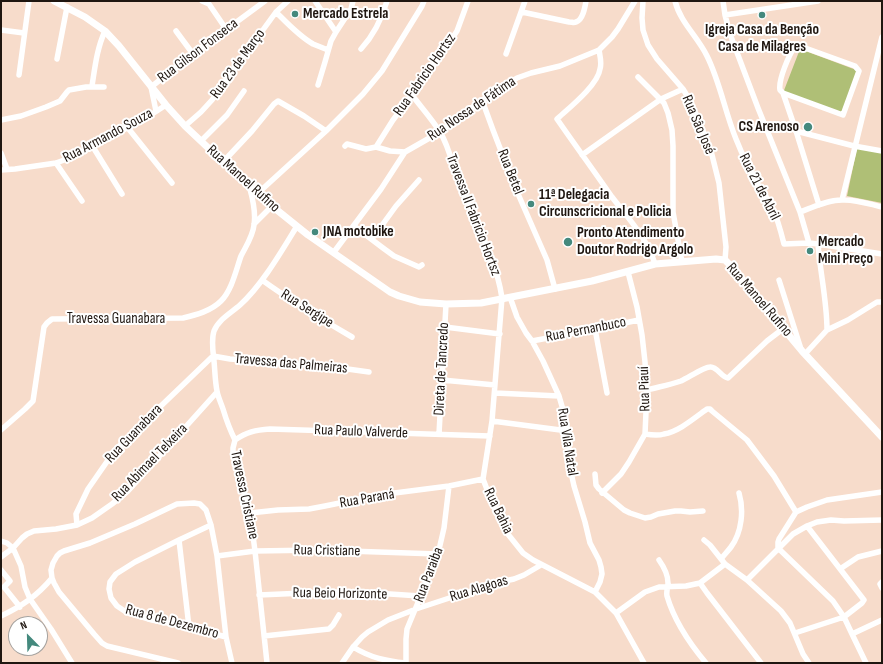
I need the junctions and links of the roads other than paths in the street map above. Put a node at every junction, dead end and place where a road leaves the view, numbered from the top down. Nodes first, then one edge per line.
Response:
1 (29, 1) edge
2 (54, 1) edge
3 (202, 1) edge
4 (265, 1) edge
5 (288, 1) edge
6 (315, 1) edge
7 (353, 1) edge
8 (387, 1) edge
9 (424, 1) edge
10 (468, 1) edge
11 (525, 1) edge
12 (586, 1) edge
13 (635, 1) edge
14 (643, 1) edge
15 (675, 1) edge
16 (724, 1) edge
17 (818, 1) edge
18 (67, 8) junction
19 (276, 12) junction
20 (522, 12) junction
21 (725, 15) junction
22 (226, 29) junction
23 (1, 30) edge
24 (105, 31) junction
25 (176, 31) dead end
26 (336, 32) junction
27 (24, 33) junction
28 (882, 37) edge
29 (361, 49) dead end
30 (328, 50) junction
31 (599, 50) junction
32 (193, 54) junction
33 (506, 54) dead end
34 (57, 60) dead end
35 (19, 75) dead end
36 (638, 77) dead end
37 (318, 85) dead end
38 (92, 86) junction
39 (104, 87) dead end
40 (151, 87) junction
41 (683, 89) junction
42 (244, 91) dead end
43 (783, 93) junction
44 (412, 96) junction
45 (661, 99) junction
46 (482, 100) junction
47 (166, 105) junction
48 (156, 111) junction
49 (1, 120) edge
50 (185, 126) junction
51 (128, 128) junction
52 (326, 131) junction
53 (440, 132) junction
54 (796, 132) junction
55 (201, 141) junction
56 (345, 146) dead end
57 (854, 146) junction
58 (93, 147) junction
59 (376, 147) junction
60 (882, 151) edge
61 (405, 152) junction
62 (1, 153) edge
63 (582, 155) junction
64 (223, 162) junction
65 (56, 163) junction
66 (4, 170) edge
67 (419, 180) dead end
68 (172, 183) dead end
69 (250, 188) junction
70 (122, 194) dead end
71 (257, 194) junction
72 (842, 200) junction
73 (82, 201) dead end
74 (819, 205) junction
75 (272, 206) junction
76 (882, 207) edge
77 (800, 212) junction
78 (254, 224) junction
79 (297, 226) junction
80 (354, 226) junction
81 (372, 239) junction
82 (809, 243) junction
83 (818, 244) junction
84 (334, 252) junction
85 (882, 254) edge
86 (725, 260) junction
87 (682, 262) junction
88 (422, 264) dead end
89 (655, 264) junction
90 (628, 272) junction
91 (262, 280) junction
92 (779, 280) dead end
93 (555, 289) junction
94 (510, 297) junction
95 (502, 298) junction
96 (882, 302) edge
97 (446, 304) junction
98 (639, 320) junction
99 (445, 327) junction
100 (784, 328) junction
101 (595, 329) junction
102 (828, 330) junction
103 (500, 334) junction
104 (352, 337) dead end
105 (532, 341) junction
106 (804, 352) junction
107 (213, 356) junction
108 (369, 372) dead end
109 (442, 380) junction
110 (495, 385) junction
111 (647, 390) junction
112 (217, 392) junction
113 (607, 392) dead end
114 (495, 393) junction
115 (559, 396) junction
116 (492, 421) junction
117 (1, 430) edge
118 (568, 431) junction
119 (439, 434) junction
120 (645, 434) junction
121 (490, 436) junction
122 (882, 437) edge
123 (235, 440) junction
124 (595, 474) dead end
125 (483, 479) junction
126 (449, 486) junction
127 (882, 492) edge
128 (602, 493) junction
129 (739, 493) dead end
130 (703, 511) dead end
131 (796, 512) junction
132 (250, 513) junction
133 (882, 520) edge
134 (77, 525) junction
135 (211, 525) junction
136 (807, 526) junction
137 (179, 540) junction
138 (704, 540) dead end
139 (1, 541) edge
140 (13, 548) junction
141 (778, 548) junction
142 (255, 551) junction
143 (882, 551) edge
144 (438, 554) junction
145 (216, 556) junction
146 (1, 557) edge
147 (721, 559) junction
148 (659, 560) dead end
149 (725, 564) junction
150 (541, 565) junction
151 (840, 569) junction
152 (1, 570) edge
153 (52, 578) junction
154 (747, 580) junction
155 (882, 582) edge
156 (700, 583) junction
157 (668, 586) junction
158 (882, 588) edge
159 (595, 592) junction
160 (259, 595) junction
161 (420, 596) junction
162 (30, 600) junction
163 (20, 607) junction
164 (416, 609) junction
165 (616, 613) junction
166 (340, 615) dead end
167 (1, 616) edge
168 (844, 617) junction
169 (882, 620) edge
170 (189, 627) junction
171 (795, 633) junction
172 (852, 634) junction
173 (226, 636) junction
174 (264, 636) junction
175 (353, 647) junction
176 (72, 663) edge
177 (178, 663) edge
178 (232, 663) edge
179 (266, 663) edge
180 (342, 663) edge
181 (406, 663) edge
182 (644, 663) edge
183 (706, 663) edge
184 (762, 663) edge
185 (809, 663) edge
186 (866, 663) edge

1 - 27 street
2 - 18 main road, Rua Manoel Rufino
3 - 22 street
4 - 22 street, Rua Gilson Fonseca
5 - 19 street, Rua 23 de Março
6 - 26 street
7 - 26 street
8 - 29 street
9 - 52 street
10 - 44 street, Rua Fabricio Hortsz
11 - 20 street
12 - 20 street
13 - 31 street, Rua Nossa de Fátima
14 - 41 street, Rua Sâo José
15 - 82 street, Rua 21 de Abril
16 - 21 street
17 - 21 street
18 - 24 main road, Rua Manoel Rufino
18 - 34 street
19 - 30 street
19 - 50 street, Rua 23 de Março
20 - 33 street
21 - 77 street
22 - 32 street, Rua Gilson Fonseca
23 - 27 street
24 - 38 street
24 - 40 main road, Rua Manoel Rufino
25 - 32 street
26 - 30 street
27 - 35 street
28 - 57 street
30 - 37 street
31 - 46 street, Rua Nossa de Fátima
31 - 63 street
32 - 40 street, Rua Gilson Fonseca
36 - 45 street
38 - 39 street
38 - 49 street
40 - 47 main road, Rua Manoel Rufino
40 - 48 street
41 - 45 street
41 - 86 street, Rua Sâo José
42 - 55 street
43 - 43 street
43 - 54 street
44 - 53 street, Travessa II Fabricio Hortsz
44 - 59 street, Rua Fabricio Hortsz
45 - 63 street
45 - 87 street
46 - 53 street, Rua Nossa de Fátima
46 - 93 street, Rua Betel
47 - 48 street, Rua Armando Souza
47 - 50 main road, Rua Manoel Rufino
48 - 51 street, Rua Armando Souza
50 - 55 main road, Rua Manoel Rufino
51 - 58 street, Rua Armando Souza
51 - 68 street
52 - 64 street
52 - 71 street
53 - 61 street, Rua Nossa de Fátima
53 - 95 street, Travessa II Fabricio Hortsz
54 - 57 street
54 - 74 street
55 - 64 main road, Rua Manoel Rufino
56 - 59 street
57 - 60 street
57 - 72 street
58 - 65 street, Rua Armando Souza
58 - 70 street
59 - 61 street
61 - 80 street, Rua Nossa de Fátima
62 - 66 street
63 - 89 street
64 - 69 main road, Rua Manoel Rufino
65 - 66 street, Rua Armando Souza
65 - 73 street
67 - 81 street
69 - 71 main road, Rua Manoel Rufino
69 - 78 street, Travessa Guanabara
71 - 75 main road, Rua Manoel Rufino
72 - 74 street
72 - 76 street
74 - 77 street
75 - 78 street, Travessa Guanabara
75 - 79 main road, Rua Manoel Rufino
77 - 82 street
78 - 117 street, Travessa Guanabara
79 - 84 main road, Rua Manoel Rufino
79 - 91 street
80 - 81 street
80 - 84 street, Rua Nossa de Fátima
81 - 88 street
82 - 83 street
83 - 85 street
83 - 102 street
84 - 97 main road, Rua Manoel Rufino
86 - 87 main road, Rua Manoel Rufino
86 - 100 main road, Rua Manoel Rufino
87 - 89 main road, Rua Manoel Rufino
89 - 90 main road, Rua Manoel Rufino
90 - 93 main road, Rua Manoel Rufino
90 - 98 street, Rua Piauí
91 - 104 street, Rua Sergipe
91 - 107 street
92 - 106 street
93 - 94 main road, Rua Manoel Rufino
94 - 95 main road, Rua Manoel Rufino
94 - 105 street, Rua Vila Natal
95 - 97 main road, Rua Manoel Rufino
95 - 103 street, Rua Bahia
96 - 102 street
97 - 99 street, Direta de Tancredo
98 - 101 street, Rua Pernanbuco
98 - 111 street, Rua Piauí
99 - 103 street
99 - 109 street, Direta de Tancredo
100 - 106 main road, Rua Manoel Rufino
100 - 111 street
101 - 105 street, Rua Pernanbuco
101 - 113 street
102 - 106 street
103 - 110 street, Rua Bahia
105 - 115 street, Rua Vila Natal
106 - 122 main road, Rua Manoel Rufino
107 - 108 street, Travessa das Palmeiras
107 - 112 street
107 - 134 street, Rua Guanabara
109 - 110 street
109 - 119 street, Direta de Tancredo
110 - 114 street, Rua Bahia
111 - 120 street, Rua Piauí
112 - 123 street
112 - 134 street, Rua Abimael Telxeira
114 - 115 street
114 - 116 street, Rua Bahia
115 - 118 street, Rua Vila Natal
116 - 118 street
116 - 121 street, Rua Bahia
118 - 159 street, Rua Vila Natal
119 - 121 street, Rua Paulo Valverde
119 - 123 street, Rua Paulo Valverde
120 - 128 street, Rua Piauí
120 - 131 street
121 - 125 street, Rua Bahia
123 - 132 street, Travessa Cristiane
124 - 128 street
125 - 126 street, Rua Paraná
125 - 150 street, Rua Bahia
126 - 132 street, Rua Paraná
126 - 144 street, Rua Paraiba
127 - 131 street
128 - 130 street
129 - 147 street
131 - 141 street
132 - 142 street, Travessa Cristiane
133 - 136 street
134 - 140 street, Rua Abimael Telxeira
135 - 137 street, Rua 8 de Dezembro
135 - 145 street
135 - 153 street
136 - 141 street
136 - 151 street
137 - 170 street
137 - 170 street, Rua 8 de Dezembro
138 - 147 street
139 - 140 street
140 - 146 street, Rua Abimael Telxeira
140 - 162 street
141 - 154 street
141 - 168 street
142 - 144 street, Rua Cristiane
142 - 145 street, Rua Cristiane
142 - 160 street, Travessa Cristiane
143 - 151 street
144 - 161 street, Rua Paraiba
145 - 173 street
147 - 149 street
148 - 157 street
149 - 154 street
149 - 156 street
150 - 159 street, Rua Bahia
150 - 164 street, Rua Alagoas
151 - 168 street
152 - 163 street
153 - 162 street
153 - 177 street
154 - 171 street
155 - 158 street
156 - 157 street
156 - 184 street
157 - 165 street
157 - 183 street
159 - 165 street, Rua Bahia
160 - 161 street, Rua Beio Horizonte
160 - 174 street, Travessa Cristiane
161 - 164 street, Rua Paraiba
162 - 163 street
162 - 176 street
163 - 167 street
164 - 175 street, Rua Alagoas
164 - 181 street, Rua Paraiba
165 - 182 street, Rua Bahia
166 - 174 street
168 - 171 street
168 - 172 street
169 - 172 street
170 - 173 street, Rua 8 de Dezembro
171 - 185 street
172 - 186 street
173 - 178 street
174 - 179 street, Travessa Cristiane
175 - 180 street, Rua Alagoas
175 - 181 street

